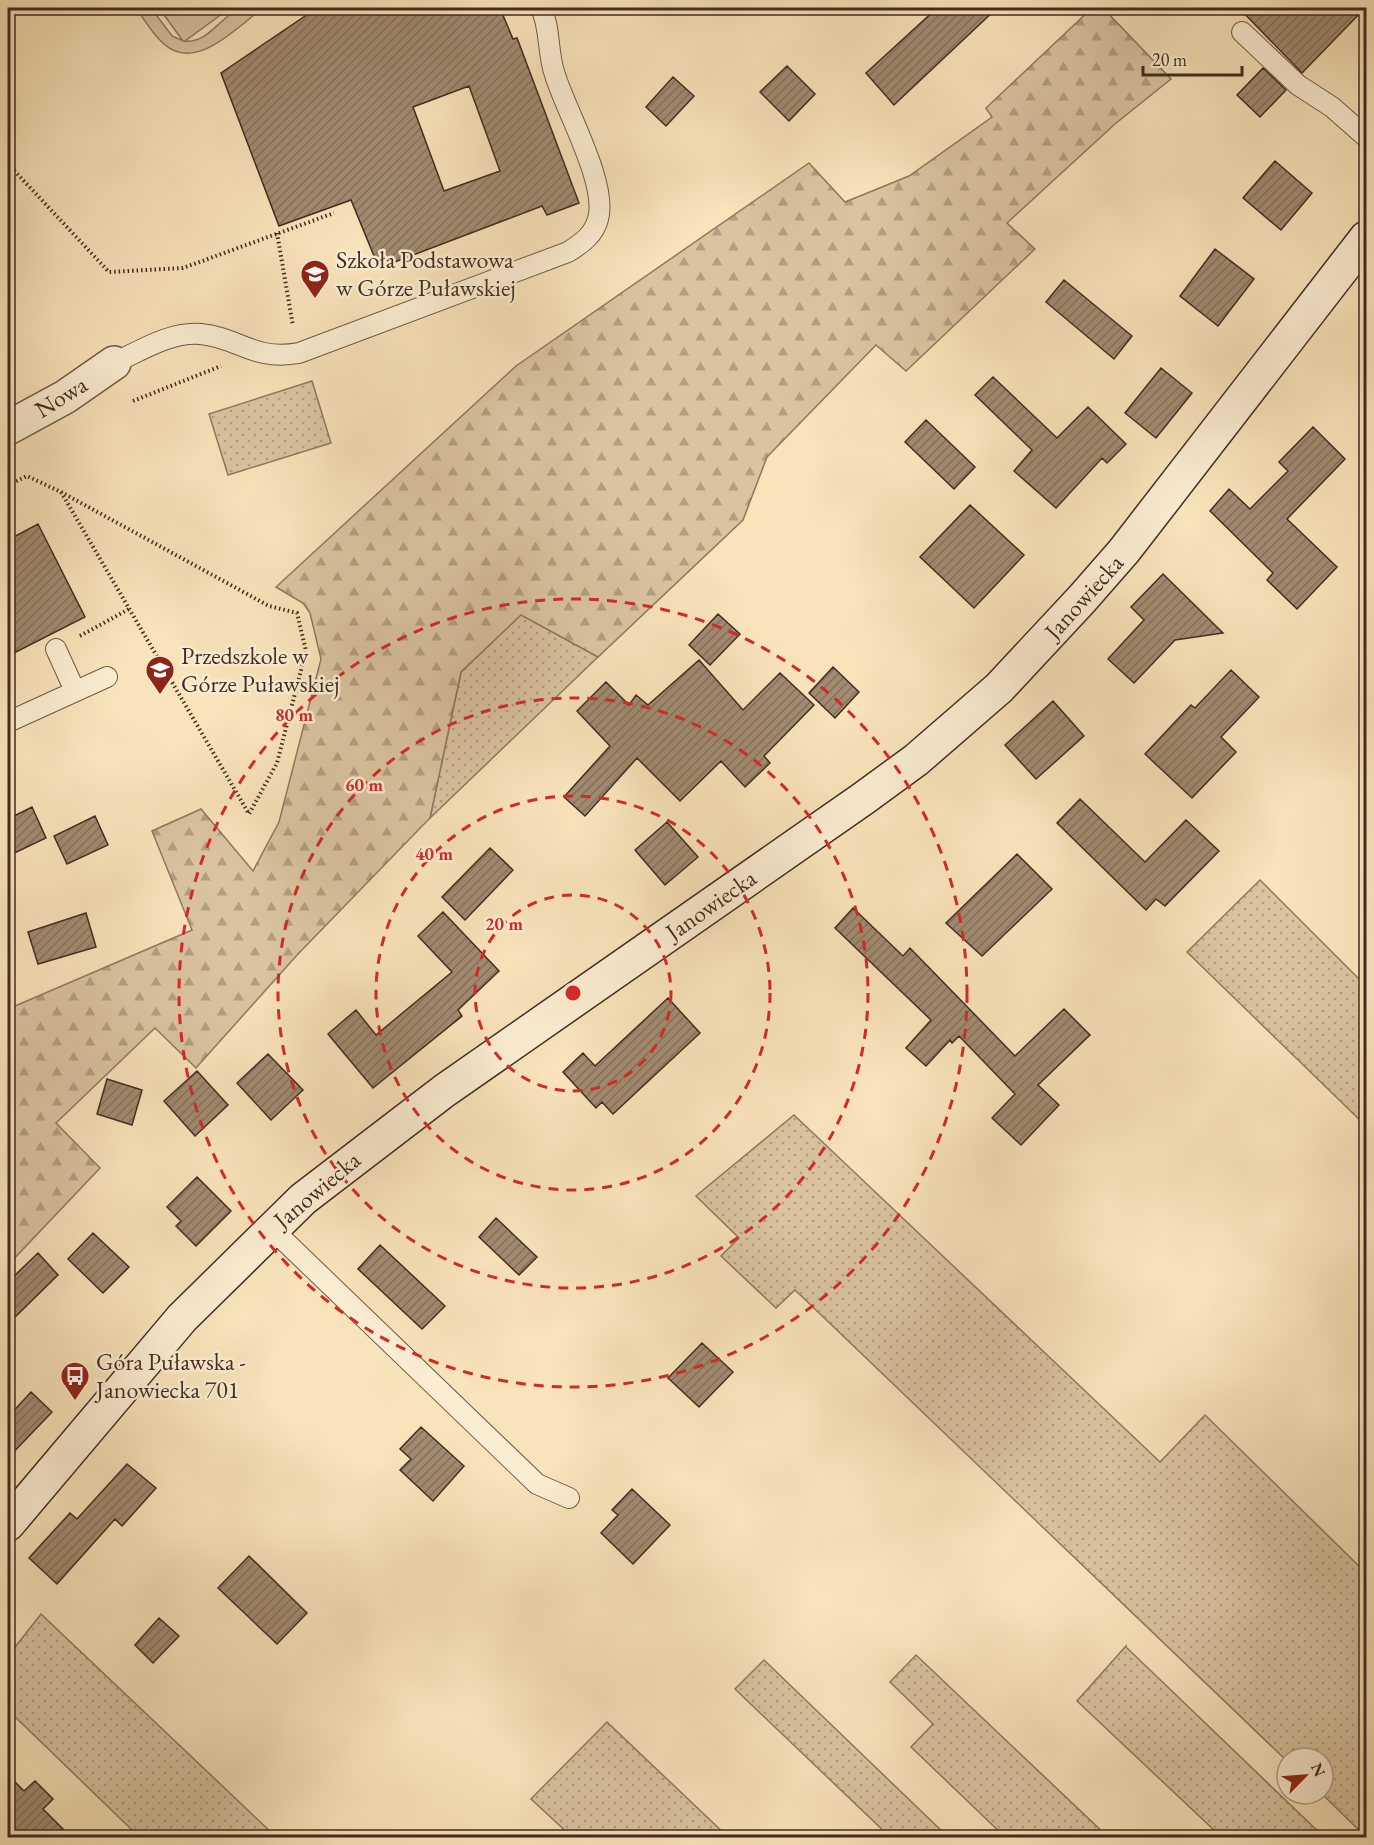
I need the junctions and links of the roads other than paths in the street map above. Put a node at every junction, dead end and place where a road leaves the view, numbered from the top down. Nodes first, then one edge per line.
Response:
1 (541, 8) edge
2 (1242, 32) dead end
3 (1366, 137) edge
4 (1366, 238) edge
5 (114, 363) joint
6 (8, 428) edge
7 (56, 649) road end
8 (107, 677) dead end
9 (75, 691) junction
10 (8, 722) edge
11 (272, 1228) junction
12 (569, 1498) dead end
13 (8, 1524) edge

1 - 5 lane
2 - 3 lane
4 - 11 street, Janowiecka
5 - 6 street, Nowa
7 - 9 lane
8 - 9 lane
9 - 10 lane
11 - 12 lane
11 - 13 street, Janowiecka

